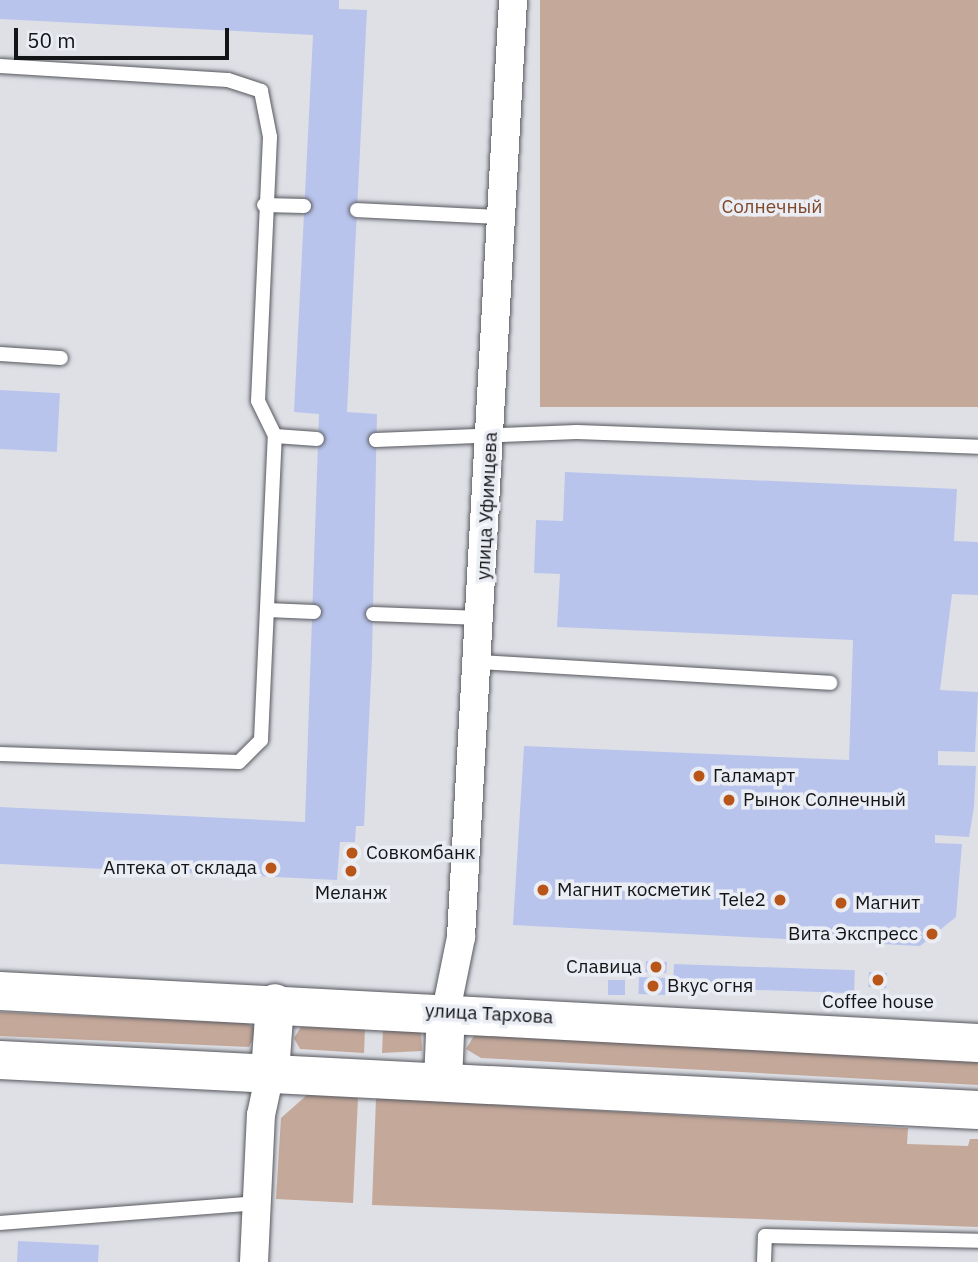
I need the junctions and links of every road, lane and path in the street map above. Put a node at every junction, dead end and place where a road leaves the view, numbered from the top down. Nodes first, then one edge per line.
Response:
1 (513, 0) edge
2 (0, 66) edge
3 (264, 205) junction
4 (304, 206) dead end
5 (357, 210) dead end
6 (502, 217) junction
7 (0, 354) edge
8 (61, 358) dead end
9 (492, 432) junction
10 (275, 436) junction
11 (317, 439) dead end
12 (376, 440) dead end
13 (978, 447) edge
14 (267, 610) junction
15 (314, 612) dead end
16 (373, 614) dead end
17 (481, 618) junction
18 (478, 663) junction
19 (830, 683) dead end
20 (0, 754) edge
21 (0, 991) edge
22 (275, 1003) junction
23 (446, 1011) junction
24 (978, 1043) edge
25 (0, 1060) edge
26 (270, 1073) junction
27 (443, 1082) junction
28 (978, 1110) edge
29 (258, 1203) junction
30 (0, 1223) edge
31 (978, 1241) edge
32 (254, 1262) edge
33 (764, 1262) edge

1 - 6 street, улица Уфимцева
2 - 3 lane
3 - 4 lane
3 - 10 lane
5 - 6 lane
6 - 9 street, улица Уфимцева
7 - 8 lane
9 - 12 lane
9 - 13 lane
9 - 17 street, улица Уфимцева
10 - 11 lane
10 - 14 lane
14 - 15 lane
14 - 20 lane
16 - 17 lane
17 - 18 street, улица Уфимцева
18 - 19 lane
18 - 23 street, улица Уфимцева
21 - 22 main road, улица Тархова
22 - 23 main road, улица Тархова
22 - 26 main road
23 - 24 main road, улица Тархова
23 - 27 main road
25 - 26 main road
26 - 27 main road
26 - 29 street
27 - 28 main road
29 - 30 lane
29 - 32 street
31 - 33 lane

